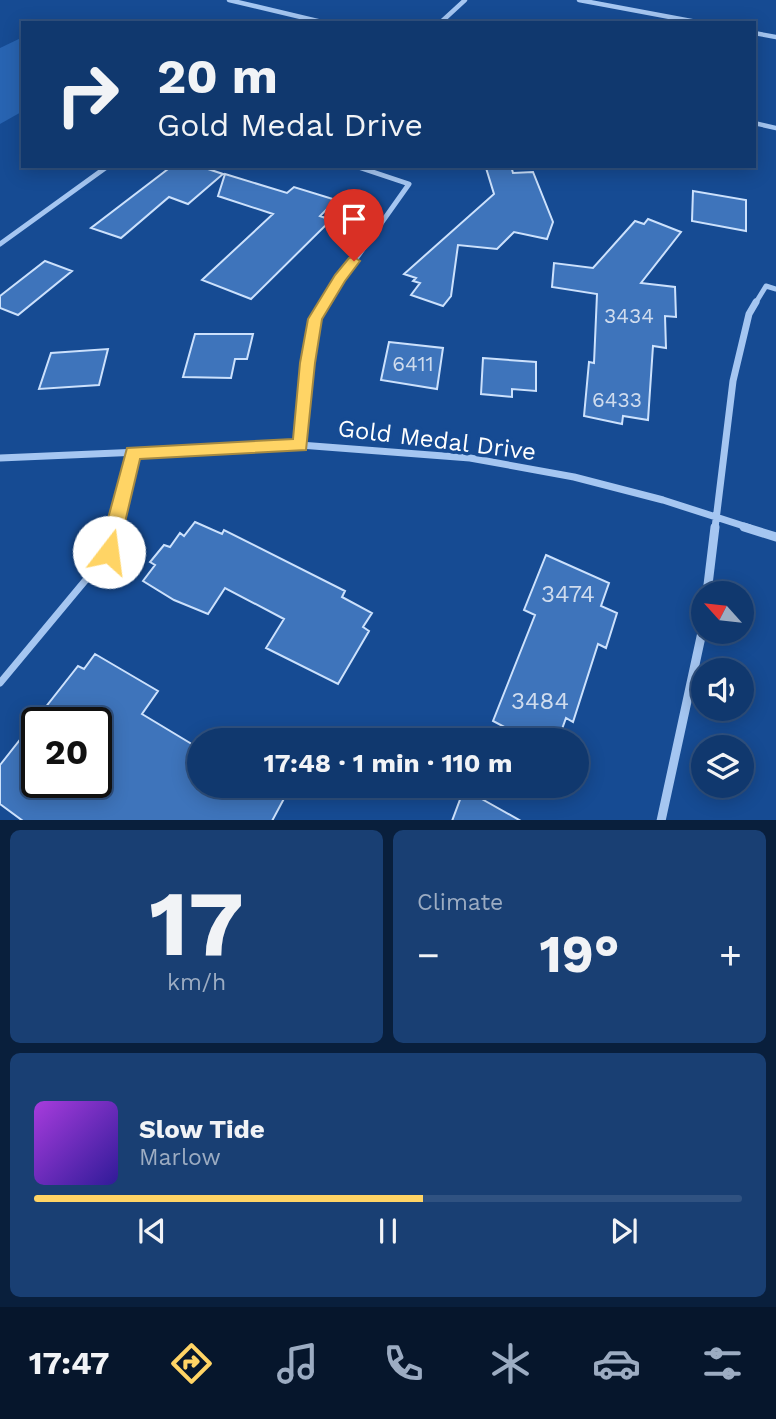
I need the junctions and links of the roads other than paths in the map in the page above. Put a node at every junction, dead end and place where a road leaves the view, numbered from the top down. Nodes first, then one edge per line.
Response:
1 (229, 0) edge
2 (264, 0) edge
3 (465, 0) edge
4 (579, 0) edge
5 (255, 5) junction
6 (318, 21) edge
7 (442, 21) edge
8 (691, 21) edge
9 (756, 33) edge
10 (776, 37) edge
11 (756, 123) edge
12 (776, 128) edge
13 (105, 168) edge
14 (361, 168) edge
15 (0, 244) edge
16 (776, 289) edge
17 (300, 445) junction
18 (133, 453) junction
19 (0, 458) edge
20 (716, 517) junction
21 (776, 537) edge
22 (709, 581) edge
23 (699, 644) edge
24 (0, 683) edge
25 (661, 820) edge

1 - 5 street
2 - 5 street
3 - 7 street
4 - 8 street
5 - 6 street
9 - 10 street
11 - 12 street
13 - 15 street
14 - 17 street
16 - 20 street
17 - 18 street, Gold Medal Drive
17 - 20 street, Gold Medal Drive
18 - 19 street, Gold Medal Drive
18 - 24 lane
20 - 21 street, Gold Medal Drive
20 - 22 street
23 - 25 street

